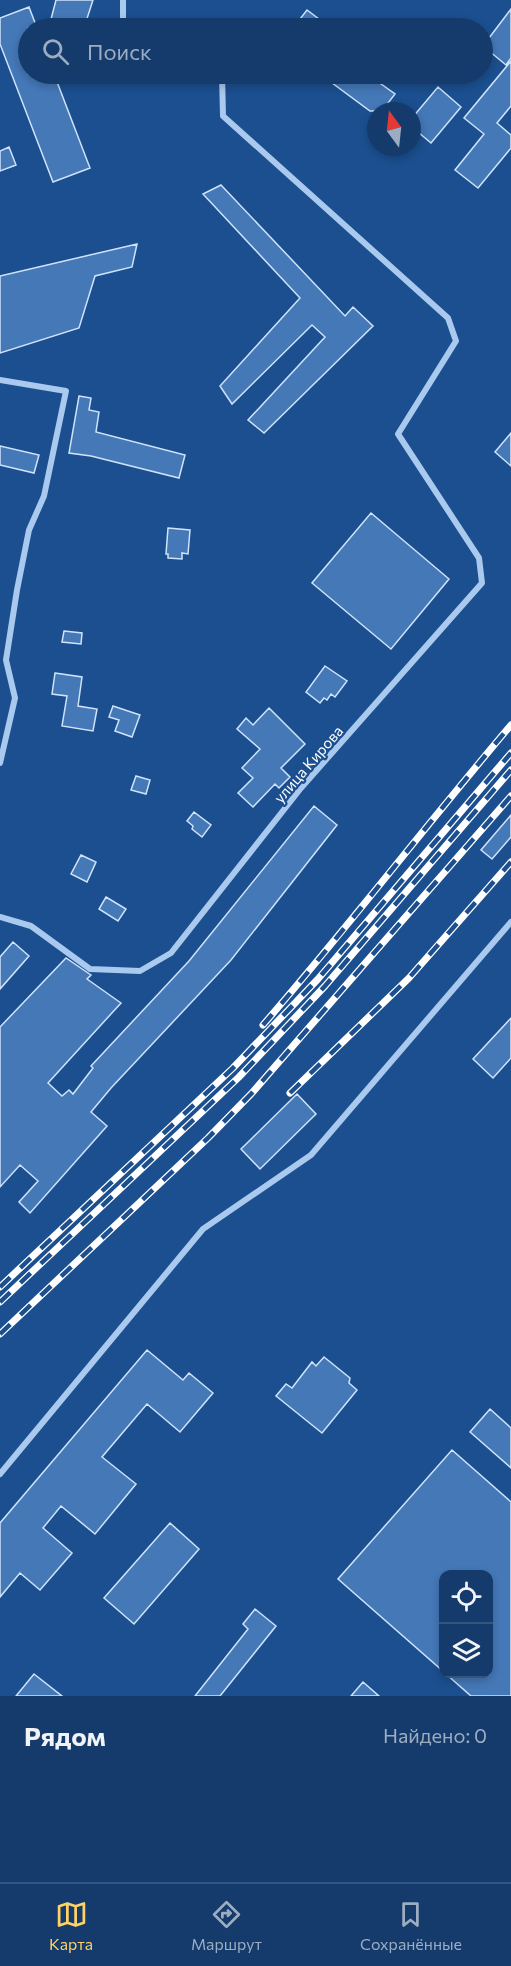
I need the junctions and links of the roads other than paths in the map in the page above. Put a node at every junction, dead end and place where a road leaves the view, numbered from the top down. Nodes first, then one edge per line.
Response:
1 (123, 0) edge
2 (123, 18) edge
3 (222, 84) edge
4 (0, 380) edge
5 (0, 763) edge
6 (0, 917) edge
7 (511, 922) edge
8 (0, 1474) edge

1 - 2 street
3 - 6 street, улица Кирова
4 - 5 street
7 - 8 street

